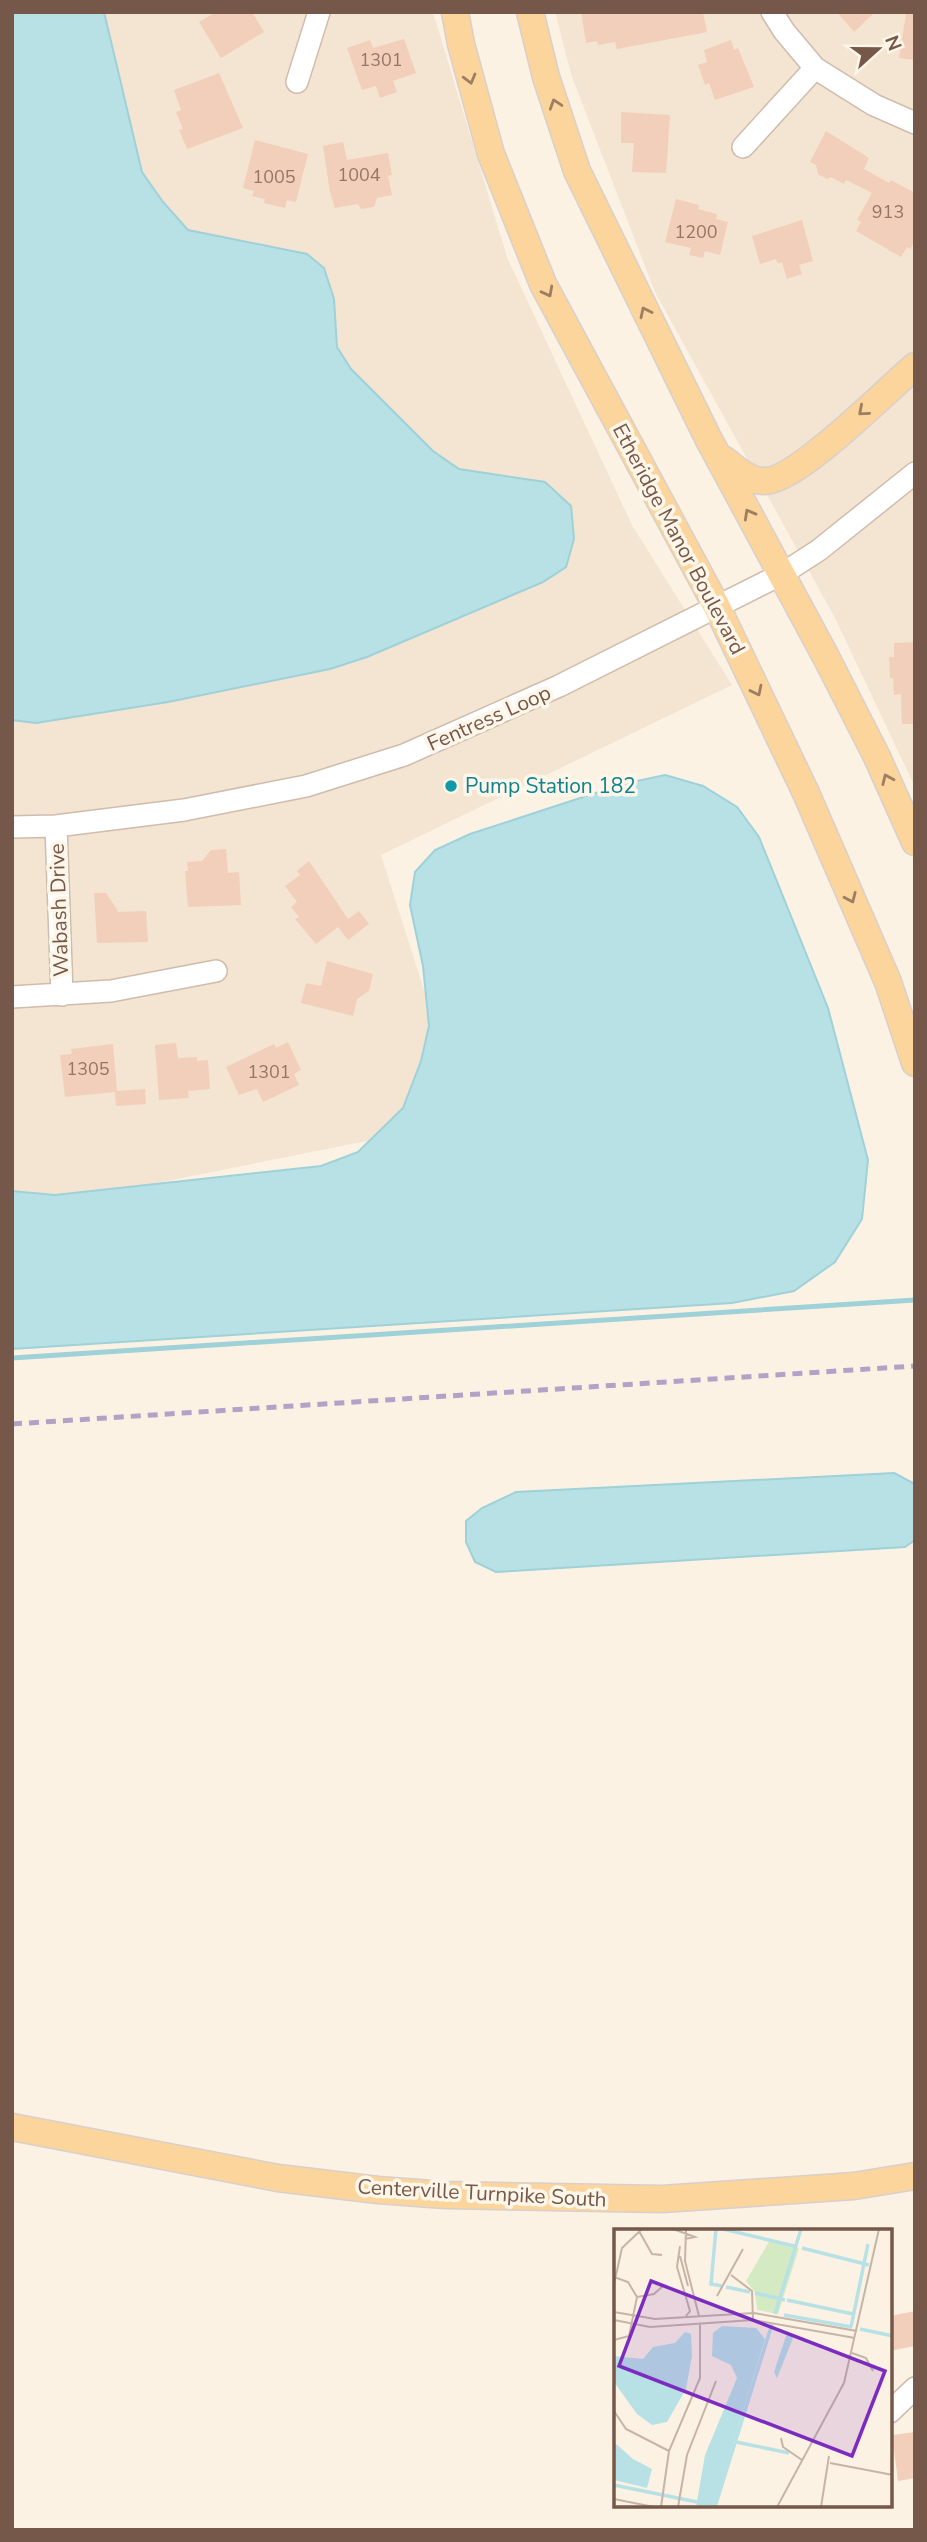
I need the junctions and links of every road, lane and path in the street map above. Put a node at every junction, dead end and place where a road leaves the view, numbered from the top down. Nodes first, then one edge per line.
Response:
1 (319, 12) edge
2 (455, 12) edge
3 (530, 12) edge
4 (772, 12) edge
5 (815, 68) junction
6 (297, 82) dead end
7 (915, 123) edge
8 (743, 147) dead end
9 (915, 366) edge
10 (717, 454) junction
11 (914, 473) edge
12 (782, 574) junction
13 (717, 607) junction
14 (56, 826) junction
15 (12, 827) edge
16 (915, 842) edge
17 (216, 971) dead end
18 (62, 995) junction
19 (12, 998) edge
20 (915, 1063) edge
21 (12, 2127) edge
22 (915, 2176) edge
23 (915, 2388) edge
24 (892, 2410) edge

1 - 6 street
2 -> 13 main road, Etheridge Manor Boulevard
10 -> 3 main road
4 - 5 street
5 - 7 street
5 - 8 street
9 -> 10 main road
12 -> 10 main road
11 - 12 street, Fentress Loop
12 - 13 street, Fentress Loop
16 -> 12 main road
13 - 14 street, Fentress Loop
13 -> 20 main road, Etheridge Manor Boulevard
14 - 15 street, Fentress Loop
14 - 18 street, Wabash Drive
17 - 18 street
18 - 19 street
21 - 22 main road, Centerville Turnpike South
23 - 24 street

